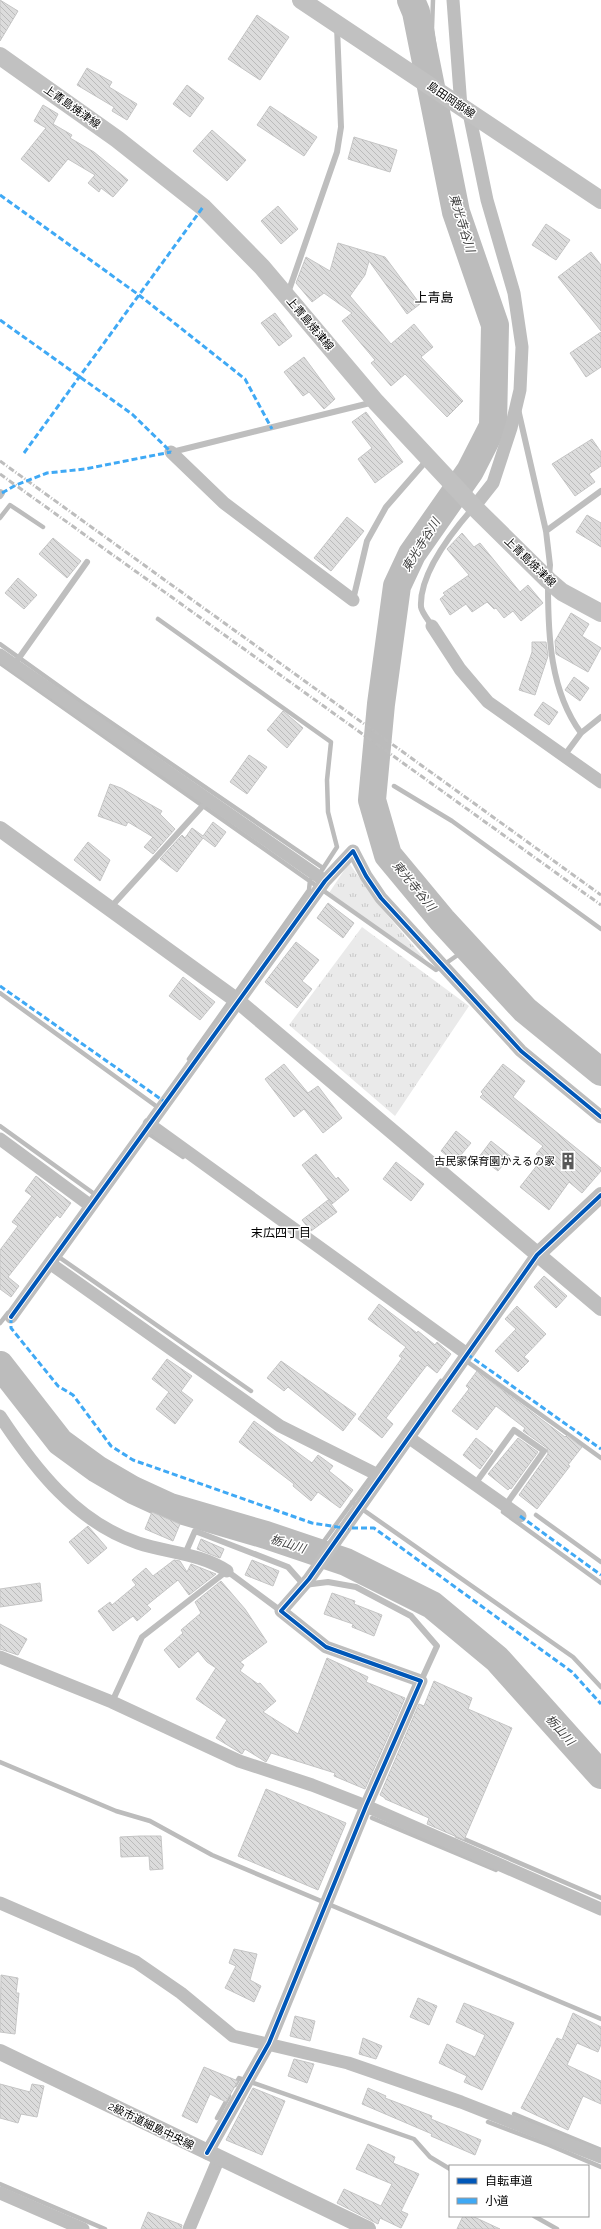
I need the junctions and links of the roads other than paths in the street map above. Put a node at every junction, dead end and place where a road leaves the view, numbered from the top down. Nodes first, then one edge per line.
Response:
1 (301, 0) edge
2 (453, 0) edge
3 (337, 24) junction
4 (0, 56) edge
5 (465, 110) junction
6 (601, 200) edge
7 (287, 296) junction
8 (376, 402) junction
9 (517, 405) junction
10 (172, 452) joint
11 (431, 461) junction
12 (0, 492) edge
13 (601, 492) edge
14 (0, 496) edge
15 (474, 507) junction
16 (546, 531) junction
17 (87, 562) dead end
18 (548, 580) junction
19 (353, 600) joint
20 (601, 613) edge
21 (432, 626) joint
22 (0, 655) edge
23 (14, 665) junction
24 (601, 717) edge
25 (581, 733) junction
26 (564, 756) junction
27 (601, 782) edge
28 (208, 800) junction
29 (0, 829) edge
30 (325, 881) junction
31 (109, 908) junction
32 (239, 1002) junction
33 (601, 1117) edge
34 (149, 1124) junction
35 (0, 1139) edge
36 (601, 1195) edge
37 (92, 1206) junction
38 (537, 1255) junction
39 (51, 1264) junction
40 (601, 1308) edge
41 (11, 1317) dead end
42 (467, 1354) junction
43 (2, 1425) edge
44 (408, 1437) junction
45 (380, 1476) junction
46 (475, 1484) junction
47 (505, 1506) junction
48 (520, 1516) dead end
49 (185, 1554) junction
50 (227, 1571) junction
51 (306, 1582) junction
52 (281, 1611) junction
53 (0, 1657) edge
54 (421, 1681) junction
55 (112, 1702) junction
56 (366, 1806) junction
57 (0, 1903) edge
58 (601, 1909) edge
59 (269, 2043) junction
60 (0, 2052) edge
61 (213, 2156) junction
62 (601, 2157) edge
63 (0, 2193) edge
64 (83, 2229) edge
65 (189, 2229) edge
66 (368, 2229) edge

1 - 3 main road, 島田岡部線
2 - 5 street
3 - 5 main road, 島田岡部線
3 - 7 lane
4 - 7 main road, 上青島焼津線
5 - 6 main road, 島田岡部線
5 - 9 street
7 - 8 main road, 上青島焼津線
8 - 10 lane
8 - 11 main road, 上青島焼津線
9 - 15 street
9 - 16 lane
10 - 19 street
11 - 15 main road, 上青島焼津線
11 - 19 lane
12 - 14 lane
13 - 16 lane
15 - 18 main road, 上青島焼津線
15 - 21 lane
16 - 18 lane
17 - 23 lane
18 - 20 main road, 上青島焼津線
18 - 25 lane
21 - 26 street
22 - 23 street
23 - 28 street
24 - 25 lane
25 - 26 lane
26 - 27 street
28 - 30 street
28 - 31 lane
29 - 31 street
30 - 32 street
30 - 33 street
31 - 32 street
32 - 34 street
32 - 38 street
34 - 37 street
34 - 42 street
35 - 37 street
36 - 38 street
37 - 39 street
38 - 40 street
38 - 42 street
39 - 41 street
39 - 45 street
42 - 44 street
43 - 49 street
44 - 45 street
44 - 46 street
45 - 51 street
46 - 47 street
46 - 47 lane
47 - 48 street
49 - 50 street
49 - 51 lane
50 - 52 lane
50 - 55 lane
51 - 52 street
51 - 54 lane
52 - 54 street
53 - 55 street
54 - 56 street
55 - 56 street
56 - 58 street
56 - 59 street
57 - 59 street
59 - 61 street
59 - 62 street
60 - 61 street, 2級市道細島中央線
61 - 65 street
61 - 66 street, 2級市道細島中央線
63 - 64 street

